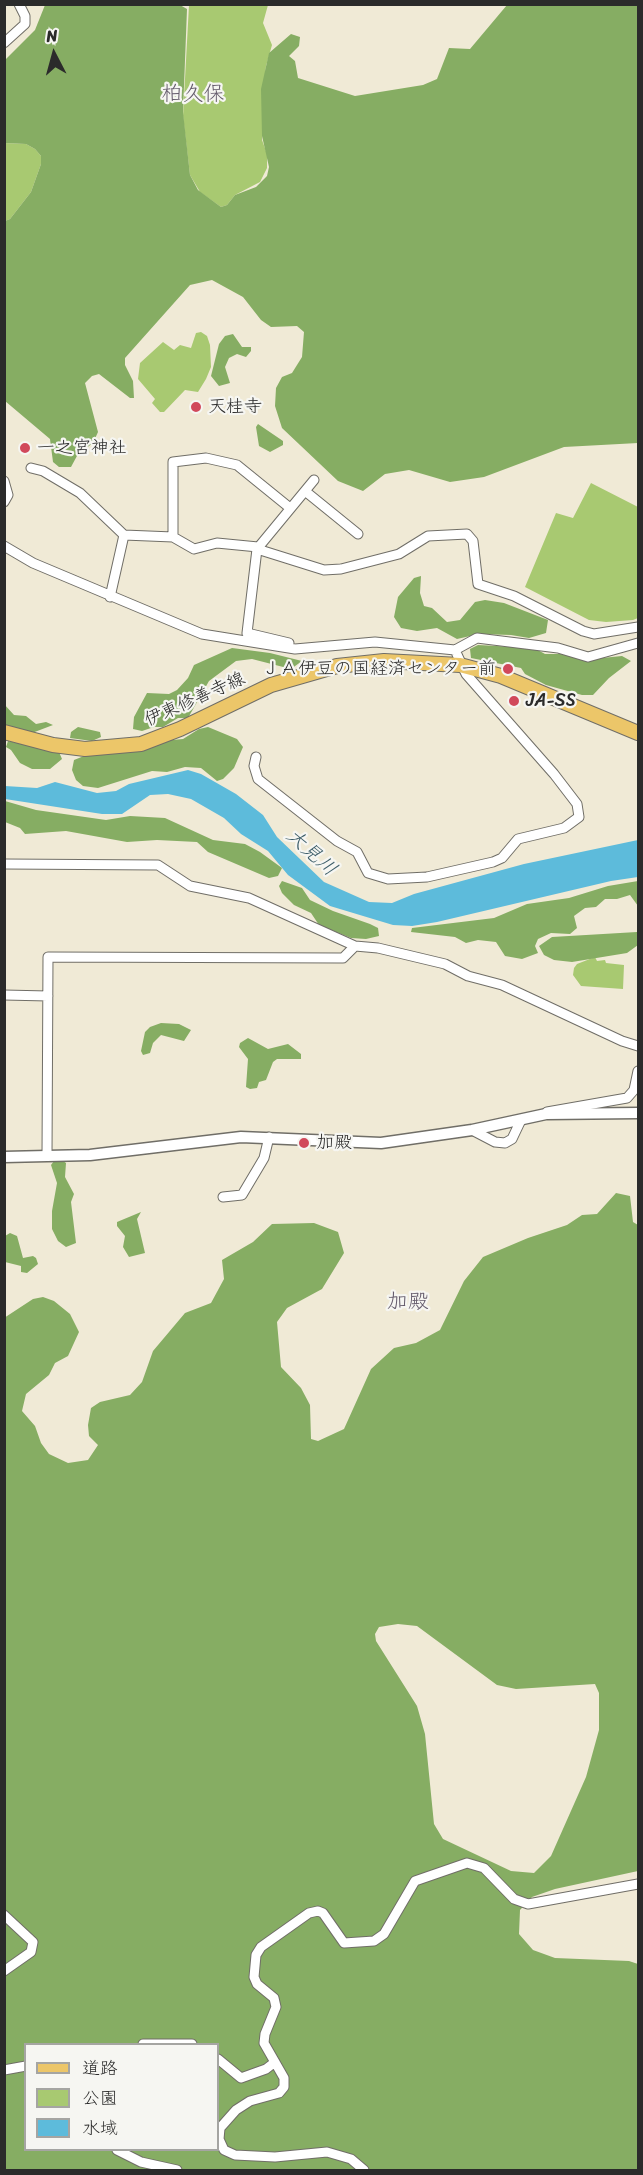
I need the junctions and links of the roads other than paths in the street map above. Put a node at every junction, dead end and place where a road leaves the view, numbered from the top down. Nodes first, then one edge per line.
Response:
1 (19, 4) edge
2 (4, 43) edge
3 (31, 468) dead end
4 (314, 480) dead end
5 (4, 481) edge
6 (305, 491) junction
7 (4, 501) edge
8 (290, 508) junction
9 (358, 534) dead end
10 (124, 536) junction
11 (172, 537) junction
12 (7, 547) edge
13 (257, 548) junction
14 (4, 559) edge
15 (110, 597) junction
16 (639, 627) edge
17 (639, 643) edge
18 (295, 649) junction
19 (455, 650) junction
20 (460, 665) junction
21 (4, 732) edge
22 (639, 733) edge
23 (256, 757) dead end
24 (4, 864) edge
25 (355, 946) junction
26 (4, 995) edge
27 (48, 996) junction
28 (639, 1046) edge
29 (639, 1071) edge
30 (639, 1113) edge
31 (543, 1115) junction
32 (521, 1120) junction
33 (472, 1130) junction
34 (269, 1137) junction
35 (4, 1156) edge
36 (47, 1156) junction
37 (223, 1197) dead end
38 (639, 1884) edge
39 (4, 1915) edge
40 (4, 1971) edge
41 (219, 2060) edge
42 (275, 2062) junction
43 (24, 2066) edge
44 (4, 2070) edge
45 (119, 2151) edge
46 (177, 2170) edge
47 (364, 2170) edge

1 - 2 street
3 - 10 street
4 - 6 street
5 - 7 street
6 - 8 street
6 - 9 street
8 - 11 street
8 - 13 street
10 - 11 street
10 - 15 street
11 - 13 street
12 - 14 street
12 - 15 street
13 - 16 street
13 - 18 street
15 - 18 street
17 - 19 street
18 - 19 street
19 - 20 street
20 - 21 main road, 伊東修善寺線
20 - 22 main road, 伊東修善寺線
20 - 23 street
24 - 25 street
25 - 27 street
25 - 28 street
26 - 27 street
27 - 36 street
29 - 31 street
30 - 31 street
31 - 32 street
32 - 33 street
32 - 33 street
33 - 34 street
34 - 36 street
34 - 37 street
35 - 36 street
38 - 42 street
39 - 40 street
41 - 42 street
42 - 47 street
43 - 44 street
45 - 46 street

